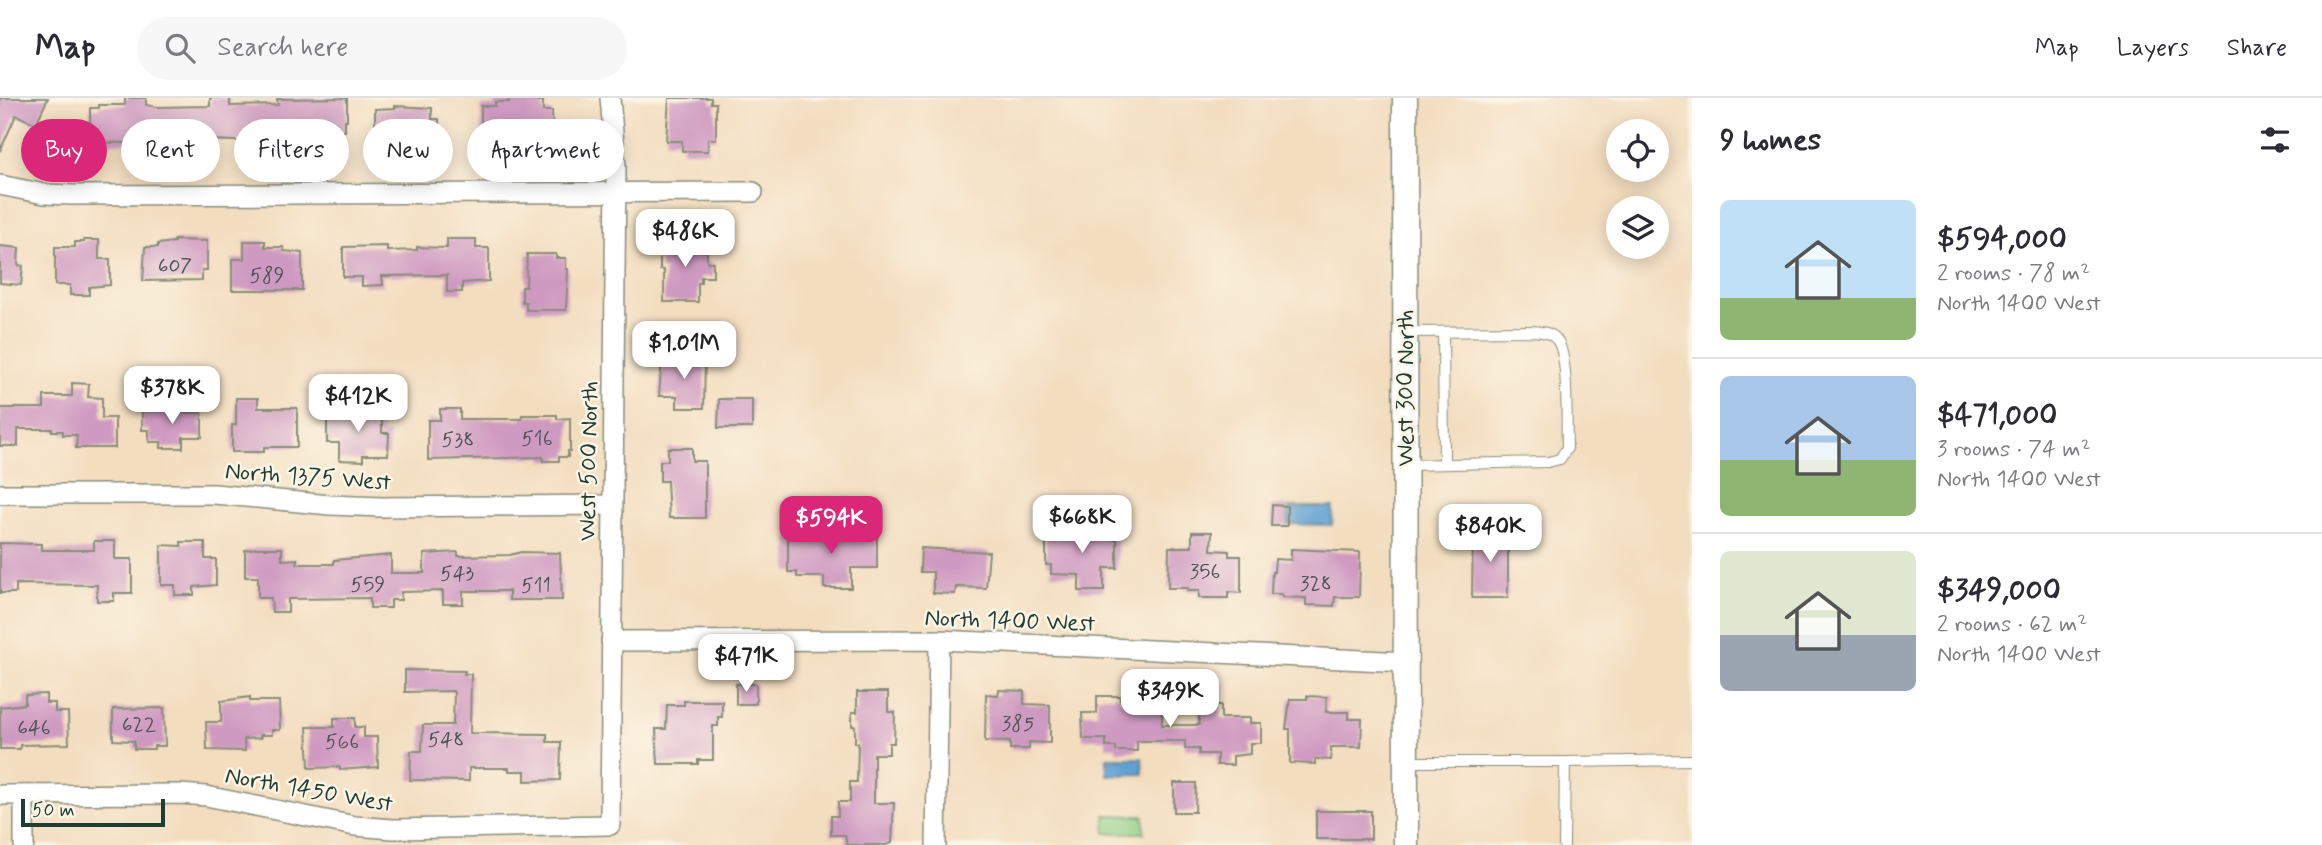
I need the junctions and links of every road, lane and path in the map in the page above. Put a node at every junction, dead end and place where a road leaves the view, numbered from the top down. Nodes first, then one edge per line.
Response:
1 (610, 98) edge
2 (1405, 98) edge
3 (0, 185) edge
4 (753, 192) dead end
5 (616, 193) junction
6 (1405, 332) junction
7 (1443, 332) junction
8 (1444, 464) junction
9 (1406, 465) junction
10 (0, 494) edge
11 (612, 505) junction
12 (939, 640) junction
13 (611, 641) junction
14 (1406, 662) junction
15 (1692, 760) edge
16 (1406, 762) junction
17 (1564, 762) junction
18 (24, 794) junction
19 (0, 795) edge
20 (610, 825) joint
21 (24, 845) edge
22 (936, 845) edge
23 (1406, 845) edge
24 (1564, 845) edge

1 - 5 street, West 500 North
2 - 6 street, West 300 North
3 - 5 street
4 - 5 street
5 - 11 street, West 500 North
6 - 7 lane
6 - 9 street, West 300 North
7 - 8 lane
7 - 8 lane
8 - 9 lane
9 - 14 street, West 300 North
10 - 11 street, North 1375 West
11 - 13 street, West 500 North
12 - 13 street, North 1400 West
12 - 14 street, North 1400 West
12 - 22 street
13 - 20 street, West 500 North
14 - 16 street, West 300 North
15 - 17 lane
16 - 17 lane
16 - 23 street, West 300 North
17 - 24 lane
18 - 19 street, North 1450 West
18 - 20 street, North 1450 West
18 - 21 street

